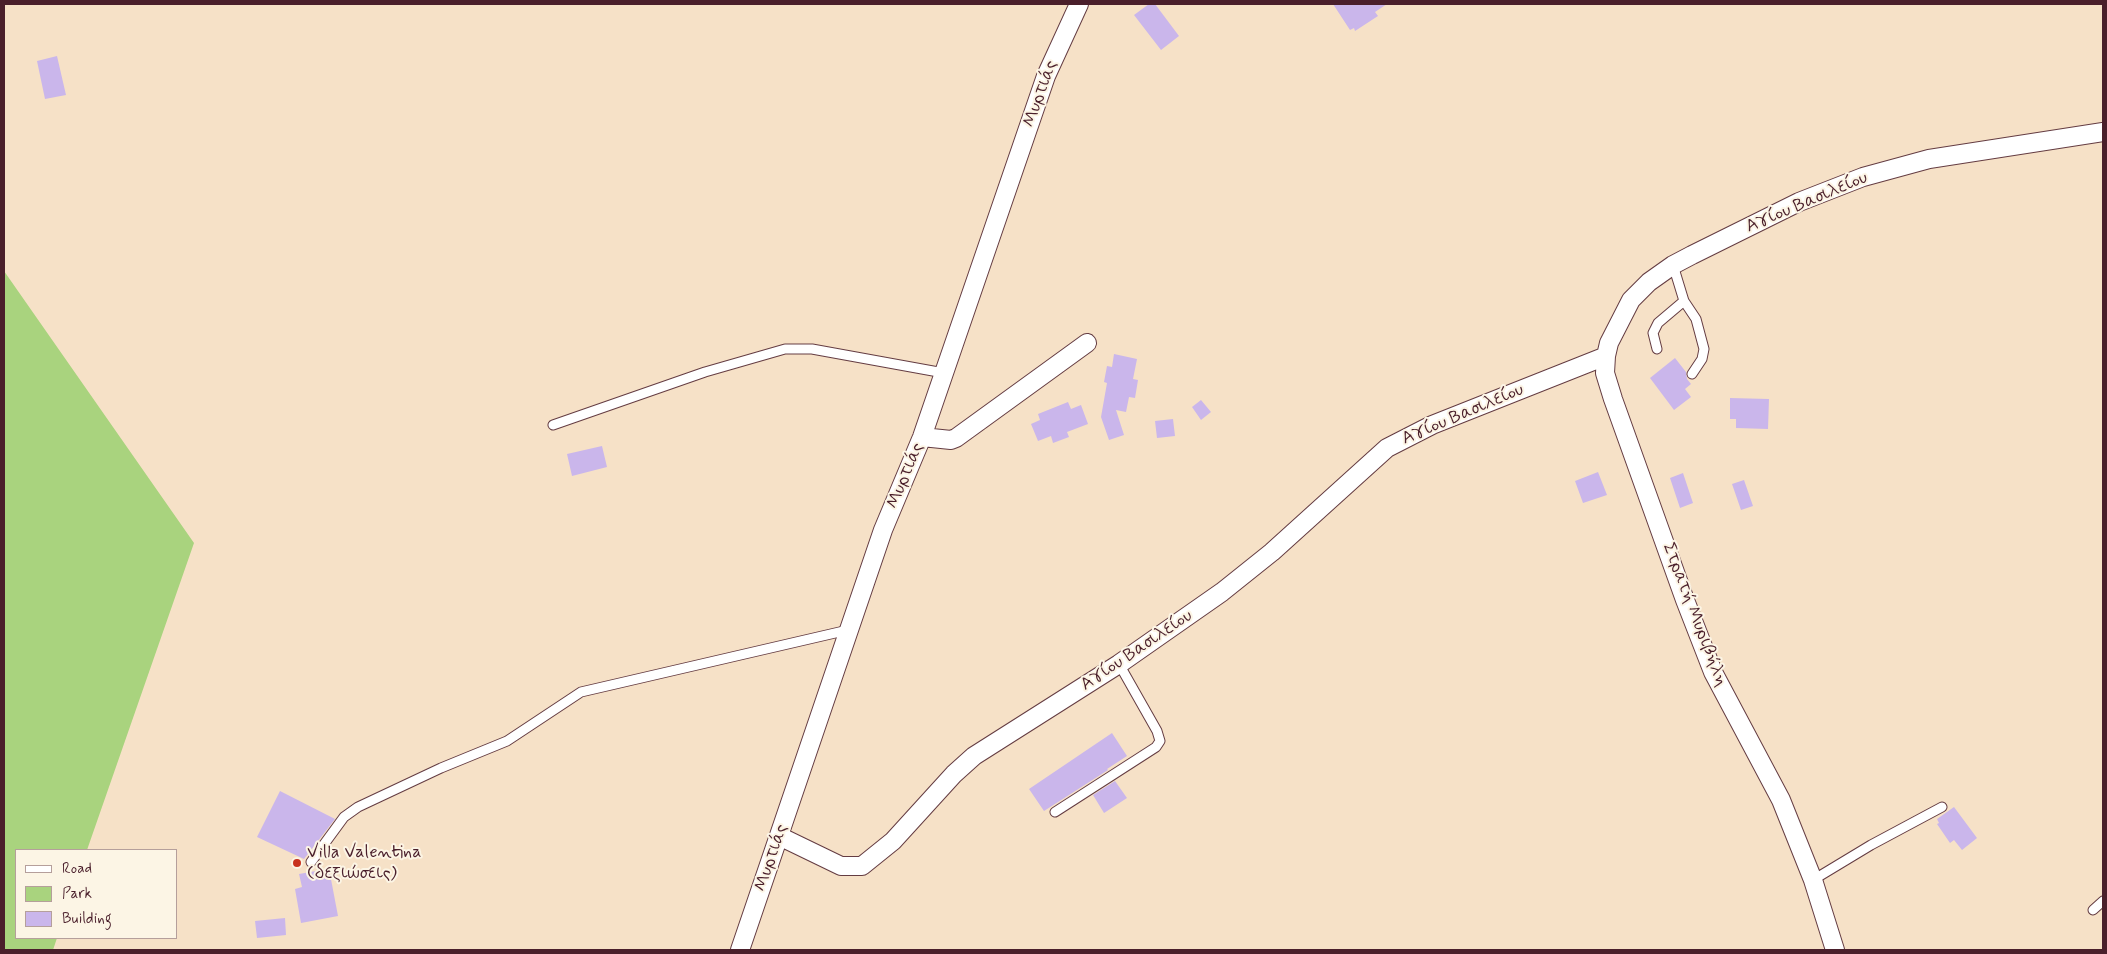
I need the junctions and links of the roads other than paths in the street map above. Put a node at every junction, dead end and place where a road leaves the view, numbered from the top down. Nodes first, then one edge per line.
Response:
1 (1078, 4) edge
2 (2103, 132) edge
3 (1673, 265) junction
4 (1684, 301) junction
5 (1087, 343) dead end
6 (1657, 349) dead end
7 (1606, 356) junction
8 (944, 373) junction
9 (1692, 374) dead end
10 (553, 425) dead end
11 (922, 437) junction
12 (848, 630) junction
13 (1119, 664) junction
14 (1942, 807) dead end
15 (1055, 812) dead end
16 (779, 836) junction
17 (312, 862) dead end
18 (1813, 880) junction
19 (2103, 901) edge
20 (2093, 910) dead end
21 (740, 950) edge
22 (1835, 950) edge

1 - 8 street, Μυρτιάς
2 - 3 street, Αγίου Βασιλείου
3 - 4 lane
3 - 7 street, Αγίου Βασιλείου
4 - 6 lane
4 - 9 lane
5 - 11 street
7 - 13 street, Αγίου Βασιλείου
7 - 18 street, Στρατή Μυριβήλη
8 - 10 lane
8 - 11 street, Μυρτιάς
11 - 12 street, Μυρτιάς
12 - 16 street, Μυρτιάς
12 - 17 lane
13 - 15 lane
13 - 16 street, Αγίου Βασιλείου
14 - 18 lane
16 - 21 street, Μυρτιάς
18 - 22 street, Στρατή Μυριβήλη
19 - 20 lane

